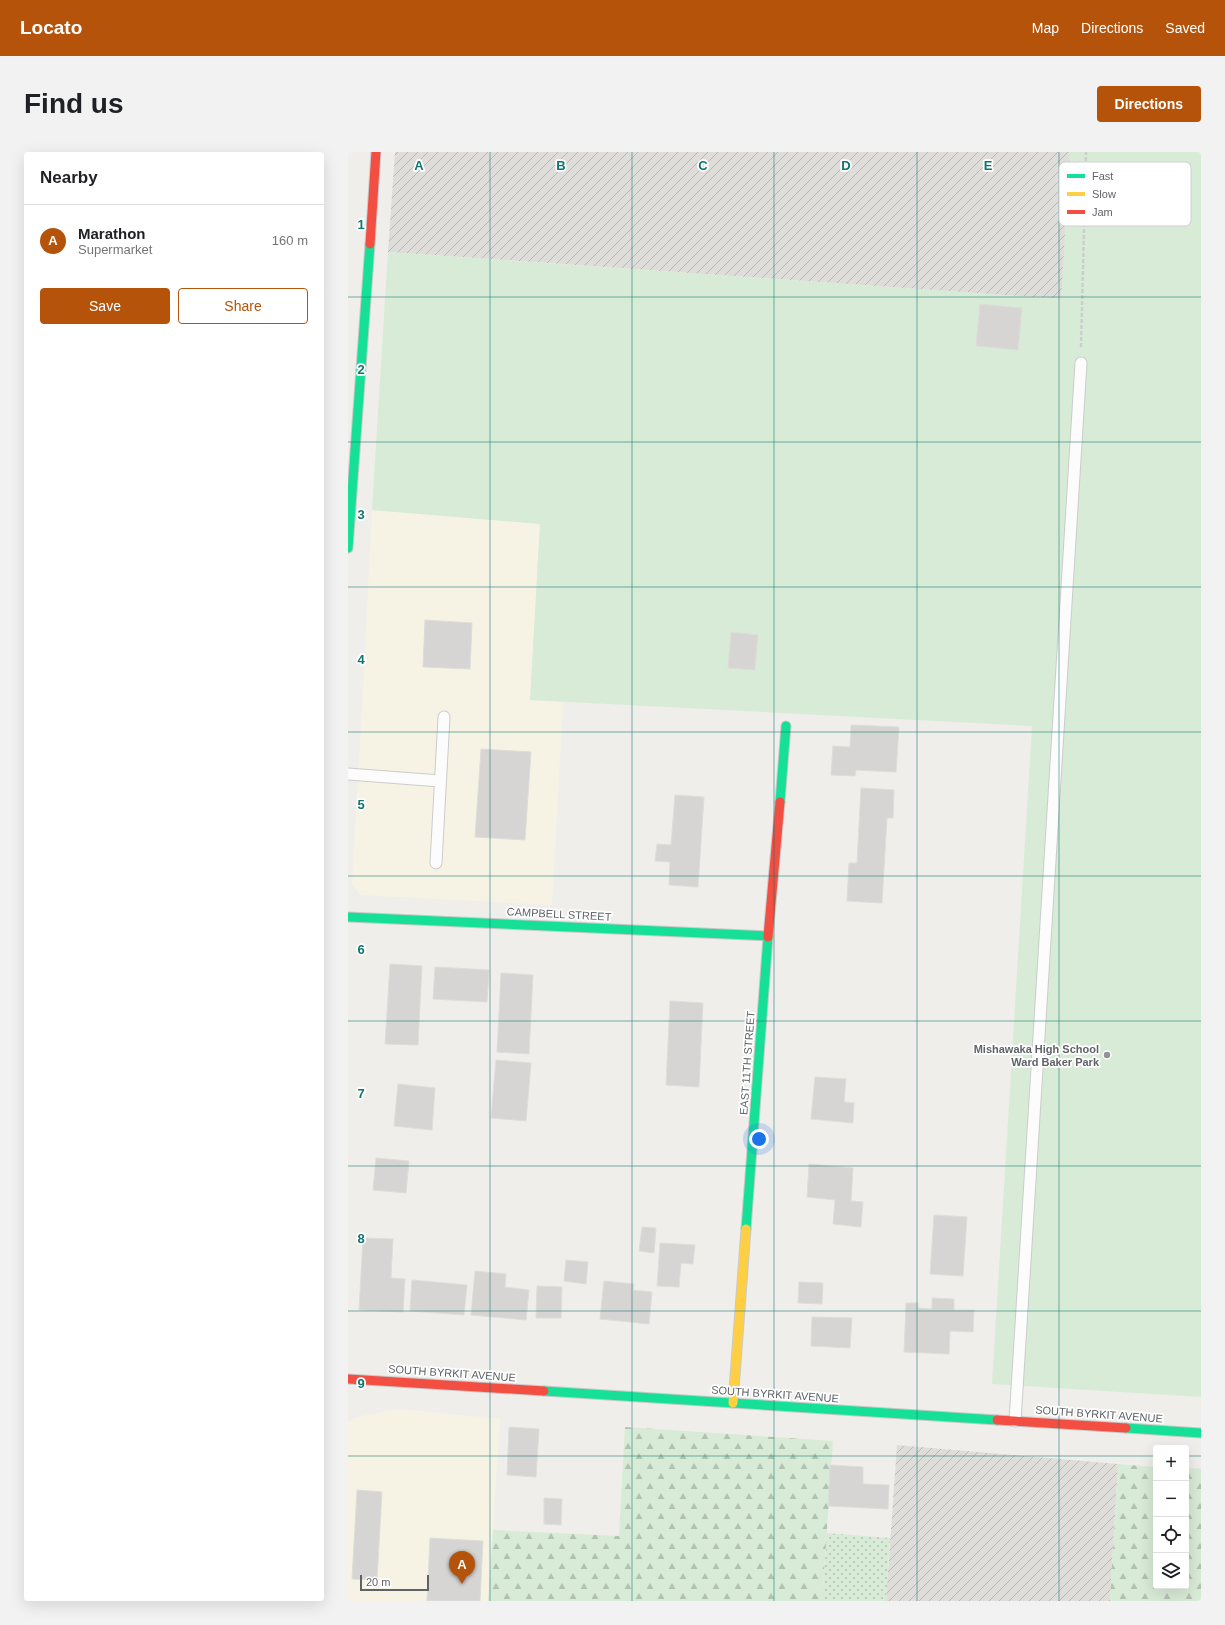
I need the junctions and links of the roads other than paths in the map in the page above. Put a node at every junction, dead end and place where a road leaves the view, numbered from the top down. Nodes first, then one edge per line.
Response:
1 (376, 152) edge
2 (1081, 363) road end
3 (348, 548) edge
4 (444, 717) dead end
5 (786, 726) dead end
6 (348, 774) edge
7 (440, 781) junction
8 (436, 863) dead end
9 (348, 917) edge
10 (768, 936) junction
11 (348, 1379) edge
12 (733, 1403) junction
13 (1015, 1421) junction
14 (1201, 1433) edge

1 - 3 street
2 - 13 lane
4 - 7 lane
5 - 10 street, EAST 11TH STREET
6 - 7 lane
7 - 8 lane
9 - 10 street, CAMPBELL STREET
10 - 12 street, EAST 11TH STREET
11 - 12 street, SOUTH BYRKIT AVENUE
12 - 13 street, SOUTH BYRKIT AVENUE
13 - 14 street, SOUTH BYRKIT AVENUE

